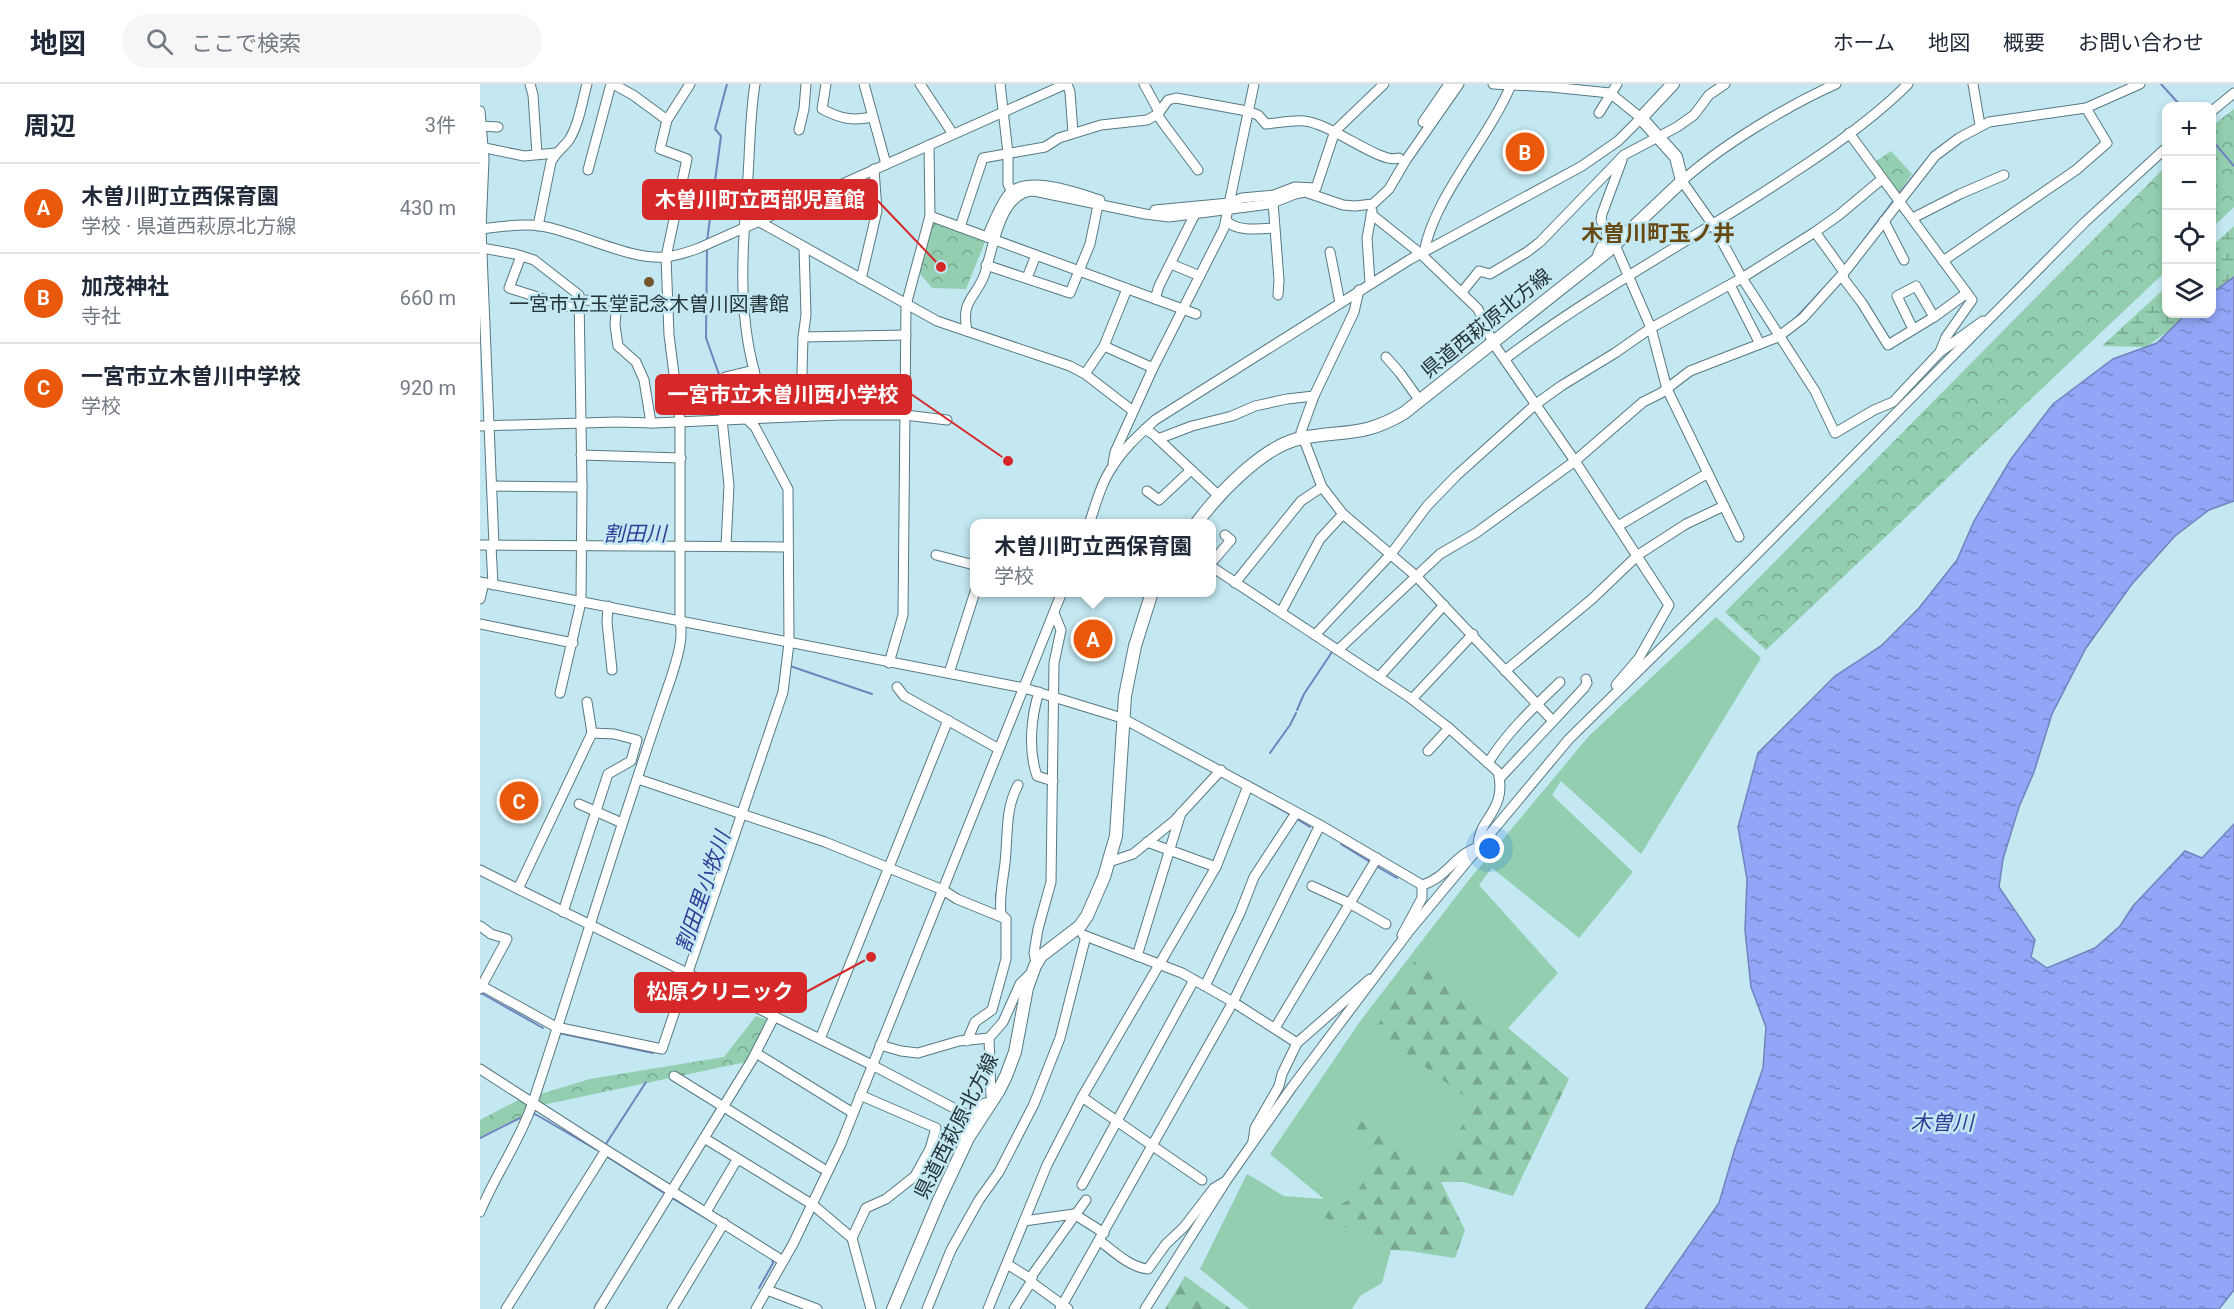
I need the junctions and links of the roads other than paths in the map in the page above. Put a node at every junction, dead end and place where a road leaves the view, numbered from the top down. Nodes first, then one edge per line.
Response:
1 (530, 84) edge
2 (587, 84) edge
3 (612, 84) edge
4 (690, 84) edge
5 (754, 84) edge
6 (806, 84) edge
7 (826, 84) edge
8 (864, 84) edge
9 (920, 84) edge
10 (1000, 84) edge
11 (1066, 84) edge
12 (1144, 84) edge
13 (1254, 84) edge
14 (1384, 84) edge
15 (1449, 84) edge
16 (1459, 84) edge
17 (1493, 84) edge
18 (1617, 84) edge
19 (1673, 84) edge
20 (1725, 84) edge
21 (1836, 84) edge
22 (1908, 84) edge
23 (1973, 84) edge
24 (2140, 84) edge
25 (1511, 86) junction
26 (1610, 93) junction
27 (2234, 93) edge
28 (2216, 107) edge
29 (2086, 108) junction
30 (480, 111) edge
31 (1247, 111) junction
32 (1003, 112) junction
33 (1599, 113) dead end
34 (1158, 114) junction
35 (873, 117) junction
36 (1641, 118) junction
37 (667, 120) junction
38 (1423, 122) dead end
39 (1980, 125) junction
40 (481, 126) edge
41 (498, 127) dead end
42 (799, 130) dead end
43 (1335, 131) junction
44 (1073, 133) junction
45 (953, 134) junction
46 (1849, 134) junction
47 (1659, 136) junction
48 (929, 145) junction
49 (482, 147) edge
50 (2162, 152) edge
51 (556, 153) junction
52 (1008, 153) junction
53 (537, 154) junction
54 (1624, 155) junction
55 (1400, 158) dead end
56 (886, 164) junction
57 (874, 169) junction
58 (588, 170) dead end
59 (1198, 170) dead end
60 (2004, 175) dead end
61 (1882, 179) junction
62 (1682, 181) junction
63 (1012, 192) junction
64 (1899, 201) junction
65 (1274, 202) junction
66 (1098, 205) junction
67 (1229, 206) junction
68 (1372, 209) junction
69 (1195, 214) junction
70 (930, 216) junction
71 (1913, 218) junction
72 (1226, 220) junction
73 (758, 221) junction
74 (1884, 221) junction
75 (1713, 225) junction
76 (538, 226) junction
77 (744, 227) junction
78 (960, 227) junction
79 (1274, 228) junction
80 (480, 229) edge
81 (1815, 232) junction
82 (990, 238) junction
83 (1611, 241) junction
84 (804, 247) junction
85 (482, 248) junction
86 (1330, 252) dead end
87 (1423, 253) junction
88 (1036, 255) junction
89 (521, 256) junction
90 (666, 257) junction
91 (1904, 260) dead end
92 (1943, 261) junction
93 (1171, 264) junction
94 (986, 265) junction
95 (1080, 271) junction
96 (1844, 272) junction
97 (1629, 275) junction
98 (1200, 276) junction
99 (1027, 278) junction
100 (1742, 278) junction
101 (861, 279) junction
102 (1370, 283) junction
103 (1730, 285) junction
104 (1127, 289) junction
105 (1359, 290) junction
106 (1462, 292) junction
107 (1967, 293) junction
108 (1278, 295) dead end
109 (1155, 299) junction
110 (1340, 303) junction
111 (579, 305) junction
112 (906, 305) junction
113 (617, 307) junction
114 (668, 307) junction
115 (1183, 309) junction
116 (1196, 314) dead end
117 (1934, 317) junction
118 (1989, 320) junction
119 (1651, 328) junction
120 (1913, 329) junction
121 (967, 331) junction
122 (906, 335) junction
123 (803, 337) junction
124 (1778, 337) junction
125 (1493, 343) junction
126 (1760, 344) junction
127 (1104, 346) junction
128 (1940, 352) junction
129 (1386, 357) dead end
130 (1505, 359) junction
131 (1153, 368) junction
132 (754, 370) junction
133 (1085, 374) junction
134 (725, 377) dead end
135 (1667, 389) junction
136 (1314, 396) junction
137 (1420, 401) junction
138 (762, 403) junction
139 (801, 404) junction
140 (1536, 404) junction
141 (1133, 411) junction
142 (905, 415) junction
143 (802, 417) junction
144 (722, 419) junction
145 (747, 419) junction
146 (947, 420) dead end
147 (680, 421) junction
148 (581, 423) junction
149 (651, 423) junction
150 (484, 426) edge
151 (1145, 429) junction
152 (1303, 438) junction
153 (1158, 439) junction
154 (581, 455) junction
155 (681, 458) junction
156 (1575, 461) junction
157 (1113, 466) junction
158 (1191, 470) junction
159 (1708, 473) junction
160 (480, 482) edge
161 (491, 484) junction
162 (582, 487) junction
163 (1322, 487) junction
164 (1147, 491) dead end
165 (1219, 496) junction
166 (1724, 506) junction
167 (1343, 514) junction
168 (1091, 519) edge
169 (1200, 519) edge
170 (1617, 526) junction
171 (1225, 535) dead end
172 (1739, 537) dead end
173 (480, 545) edge
174 (726, 546) junction
175 (492, 547) junction
176 (580, 548) junction
177 (680, 548) junction
178 (787, 549) junction
179 (1391, 554) junction
180 (936, 555) dead end
181 (1638, 555) junction
182 (1216, 557) edge
183 (970, 564) edge
184 (1216, 570) edge
185 (1416, 576) junction
186 (485, 583) edge
187 (1235, 583) junction
188 (973, 597) edge
189 (1060, 597) edge
190 (1150, 597) edge
191 (480, 599) edge
192 (581, 602) junction
193 (1444, 605) junction
194 (608, 606) junction
195 (1281, 612) junction
196 (1054, 613) junction
197 (680, 622) junction
198 (480, 624) edge
199 (1473, 634) junction
200 (1315, 635) junction
201 (573, 643) junction
202 (789, 643) junction
203 (1338, 650) junction
204 (889, 663) junction
205 (612, 670) dead end
206 (1505, 671) junction
207 (949, 673) junction
208 (1379, 677) junction
209 (1586, 680) dead end
210 (1560, 682) dead end
211 (897, 687) dead end
212 (1024, 688) junction
213 (1039, 692) junction
214 (560, 693) dead end
215 (1053, 695) junction
216 (1612, 696) junction
217 (1412, 699) junction
218 (586, 702) dead end
219 (1537, 705) junction
220 (1122, 718) junction
221 (948, 720) junction
222 (1552, 720) junction
223 (1449, 728) junction
224 (592, 733) junction
225 (999, 750) junction
226 (1428, 751) dead end
227 (1488, 763) junction
228 (1221, 770) junction
229 (1500, 778) junction
230 (638, 779) junction
231 (1053, 781) junction
232 (1018, 784) dead end
233 (1248, 786) junction
234 (579, 804) dead end
235 (597, 812) junction
236 (1181, 813) junction
237 (1296, 813) junction
238 (742, 814) junction
239 (622, 823) junction
240 (1320, 825) junction
241 (1147, 842) junction
242 (1478, 847) junction
243 (1170, 851) junction
244 (1377, 858) junction
245 (1109, 862) junction
246 (889, 867) junction
247 (1216, 867) junction
248 (480, 870) edge
249 (1422, 885) junction
250 (1312, 886) dead end
251 (518, 890) junction
252 (943, 890) junction
253 (1349, 903) junction
254 (563, 912) junction
255 (1006, 919) junction
256 (1386, 924) dead end
257 (480, 926) edge
258 (589, 926) junction
259 (1073, 931) junction
260 (1086, 936) junction
261 (1401, 943) junction
262 (1137, 956) junction
263 (1160, 965) junction
264 (1034, 968) junction
265 (1379, 973) junction
266 (688, 974) junction
267 (1194, 980) junction
268 (480, 984) edge
269 (1205, 986) junction
270 (1233, 1002) junction
271 (774, 1017) junction
272 (556, 1027) junction
273 (1275, 1028) junction
274 (989, 1038) junction
275 (820, 1039) junction
276 (967, 1041) junction
277 (1297, 1043) junction
278 (880, 1045) junction
279 (756, 1053) junction
280 (872, 1065) junction
281 (480, 1069) edge
282 (674, 1076) dead end
283 (860, 1095) junction
284 (1082, 1097) junction
285 (993, 1101) junction
286 (532, 1103) junction
287 (722, 1107) junction
288 (853, 1113) junction
289 (969, 1116) junction
290 (1116, 1122) junction
291 (704, 1138) junction
292 (1253, 1143) junction
293 (1152, 1146) junction
294 (963, 1149) junction
295 (606, 1150) junction
296 (740, 1160) junction
297 (822, 1168) dead end
298 (1202, 1180) dead end
299 (1226, 1181) junction
300 (1082, 1185) dead end
301 (671, 1191) junction
302 (483, 1196) edge
303 (1086, 1200) dead end
304 (813, 1204) junction
305 (480, 1212) edge
306 (706, 1212) junction
307 (1074, 1214) junction
308 (1024, 1221) junction
309 (724, 1223) junction
310 (1102, 1237) junction
311 (852, 1238) junction
312 (783, 1261) junction
313 (1007, 1264) junction
314 (1031, 1281) junction
315 (767, 1290) junction
316 (1064, 1308) edge
317 (506, 1309) edge
318 (599, 1309) edge
319 (672, 1309) edge
320 (756, 1309) edge
321 (817, 1309) edge
322 (871, 1309) edge
323 (893, 1309) edge
324 (927, 1309) edge
325 (988, 1309) edge
326 (1014, 1309) edge
327 (1145, 1309) edge

1 - 53 street
2 - 51 street
3 - 37 street
3 - 58 street
4 - 37 street
5 - 77 street
6 - 42 street
7 - 35 street
8 - 35 street
9 - 45 street
10 - 32 street
11 - 32 street
11 - 44 street
12 - 34 street
13 - 31 street
14 - 43 street
15 - 38 street
16 - 68 street
17 - 25 street
18 - 26 street
19 - 36 main road
20 - 47 street
21 - 62 street
22 - 46 street
23 - 39 street
24 - 29 street
25 - 26 street
25 - 87 street
26 - 33 street
26 - 36 street
27 - 28 street
29 - 39 street
29 - 92 street
30 - 40 street
31 - 34 street
31 - 43 street
31 - 67 street
32 - 45 street
32 - 52 street
34 - 44 street
34 - 59 street
35 - 56 street
36 - 47 main road
36 - 87 street
37 - 90 street
39 - 64 street
40 - 41 street
40 - 49 street
43 - 55 street
43 - 67 street
44 - 52 street
45 - 48 street
46 - 61 street
46 - 75 street
47 - 54 street
47 - 62 main road
48 - 56 street
48 - 70 street
49 - 53 street
49 - 80 street
50 - 118 street
51 - 53 street
51 - 76 street
52 - 63 street
52 - 78 street
54 - 83 street
54 - 106 street
56 - 57 street
57 - 73 street
57 - 101 street
60 - 71 street
61 - 64 street
61 - 81 street
62 - 75 street
62 - 83 main road, 県道西萩原北方線
63 - 67 street
63 - 82 street
64 - 71 street
64 - 74 street
65 - 67 street
65 - 68 street
65 - 79 street
66 - 69 street
66 - 82 street
66 - 95 street
67 - 69 street
67 - 72 street
68 - 87 street
68 - 102 street
69 - 93 street
70 - 78 street
70 - 112 street
71 - 92 street
72 - 79 street
72 - 98 street
73 - 77 street
73 - 84 street
74 - 91 street
74 - 96 street
75 - 97 street
75 - 100 street
76 - 80 street
76 - 90 street
77 - 90 street
77 - 132 street
78 - 82 street
79 - 108 street
80 - 85 street
81 - 96 street
81 - 100 street
82 - 88 street
82 - 94 street
83 - 97 street
83 - 125 main road, 県道西萩原北方線
84 - 101 street
84 - 123 street
85 - 89 street
85 - 150 street
86 - 110 street
87 - 102 street
87 - 106 street
88 - 95 street
88 - 99 street
89 - 111 street
89 - 111 street
90 - 114 street
92 - 107 street
93 - 98 street
93 - 109 street
94 - 99 street
94 - 121 street
95 - 99 street
95 - 104 street
96 - 120 street
96 - 124 street
97 - 119 street
97 - 130 street
98 - 115 street
100 - 103 street
100 - 124 street
101 - 112 street
102 - 105 street
103 - 119 street
103 - 126 street
104 - 109 street
104 - 127 street
105 - 110 street
105 - 136 street
106 - 125 street
107 - 117 street
107 - 128 street
109 - 115 street
110 - 151 street
111 - 113 street
111 - 148 street
112 - 121 street
112 - 122 street
113 - 114 street
113 - 149 street
114 - 147 street
115 - 116 street
115 - 131 street
117 - 120 street
117 - 120 street
118 - 128 street
118 - 216 street
119 - 135 street
119 - 140 street
121 - 133 street
122 - 123 street
122 - 142 street
123 - 139 street
124 - 126 street
124 - 128 street
125 - 130 street
125 - 137 main road, 県道西萩原北方線
126 - 135 street
127 - 131 street
127 - 133 street
129 - 137 street
130 - 140 street
131 - 141 street
132 - 134 street
132 - 138 street
133 - 141 street
135 - 156 street
135 - 159 street
136 - 152 street
136 - 153 street
137 - 152 main road, 県道西萩原北方線
138 - 139 street
138 - 144 street
139 - 143 street
140 - 156 street
140 - 179 street
141 - 157 street
142 - 143 street
142 - 146 street
142 - 204 street
143 - 145 street
144 - 145 street
144 - 147 street
144 - 174 street
145 - 178 street
147 - 149 street
147 - 155 street
148 - 149 street
148 - 150 street
148 - 154 street
150 - 161 street
151 - 153 street
151 - 157 street
152 - 163 street
152 - 165 main road, 県道西萩原北方線
153 - 158 street
154 - 155 street
154 - 162 street
155 - 177 street
156 - 170 street
156 - 185 street
157 - 168 street
158 - 164 street
158 - 165 street
159 - 166 street
159 - 170 street
160 - 161 street
161 - 162 street
161 - 175 street
162 - 176 street
163 - 167 street
163 - 187 street
165 - 169 main road, 県道西萩原北方線
166 - 172 street
166 - 181 street
167 - 179 street
167 - 195 street
170 - 181 street
171 - 182 street
173 - 175 street
174 - 177 street
174 - 178 street
175 - 176 street
175 - 186 street
176 - 177 street
176 - 192 street
177 - 197 street
178 - 202 street
179 - 185 street
179 - 200 street
180 - 183 street
181 - 206 street
181 - 216 street
184 - 187 street
185 - 193 street
185 - 203 street
186 - 191 street
186 - 192 street
187 - 195 street
188 - 207 street
189 - 196 street
190 - 220 main road
192 - 194 street
192 - 201 street
193 - 199 street
193 - 208 street
194 - 197 street
194 - 205 street
195 - 200 street
196 - 212 street
196 - 215 street
197 - 202 street
197 - 230 street
198 - 201 street
199 - 206 street
199 - 217 street
200 - 203 street
201 - 214 street
202 - 204 street
202 - 238 street
203 - 208 street
204 - 207 street
206 - 219 street
207 - 212 street
208 - 217 street
209 - 222 street
210 - 219 street
211 - 221 street
212 - 213 street
212 - 225 street
213 - 215 street
213 - 231 street
215 - 220 street
215 - 231 street
216 - 242 street
217 - 223 street
218 - 224 street
219 - 222 street
219 - 227 street
220 - 228 street
220 - 245 main road
221 - 225 street
221 - 246 street
222 - 229 street
223 - 226 street
223 - 227 street
224 - 235 street
224 - 251 street
225 - 252 street
227 - 229 street
228 - 233 street
228 - 236 street
229 - 242 street
230 - 238 street
230 - 239 street
231 - 264 street
232 - 255 street
233 - 237 street
233 - 247 street
234 - 235 street
235 - 239 street
235 - 254 street
236 - 241 street
236 - 243 street
237 - 240 street
237 - 269 street
238 - 246 street
238 - 266 street
239 - 258 street
240 - 244 street
240 - 270 street
241 - 243 street
241 - 245 street
242 - 249 street
242 - 261 street
243 - 247 street
243 - 262 street
244 - 249 street
244 - 253 street
245 - 259 main road
246 - 252 street
246 - 275 street
247 - 263 street
248 - 251 street
249 - 261 street
250 - 253 street
251 - 254 street
252 - 255 street
252 - 278 street
253 - 256 street
253 - 273 street
254 - 258 street
255 - 276 street
257 - 268 street
258 - 266 street
258 - 272 street
259 - 260 street
259 - 264 main road
260 - 262 street
260 - 324 street
261 - 265 street
262 - 263 street
263 - 267 street
263 - 284 street
264 - 274 street
264 - 285 main road, 県道西萩原北方線
265 - 277 street
265 - 292 street
266 - 271 street
266 - 272 street
267 - 269 street
267 - 290 street
268 - 272 street
269 - 270 street
270 - 273 street
270 - 293 street
271 - 275 street
271 - 279 street
272 - 286 street
273 - 277 street
274 - 276 street
274 - 285 street
275 - 280 street
276 - 278 street
277 - 292 street
278 - 280 street
279 - 287 street
279 - 288 street
280 - 283 street
280 - 289 street
281 - 286 street
282 - 287 street
283 - 288 street
283 - 311 street
284 - 290 street
284 - 308 street
285 - 289 street
285 - 294 main road, 県道西萩原北方線
286 - 295 street
286 - 302 street
287 - 291 street
287 - 297 street
288 - 304 street
289 - 294 street
290 - 293 street
290 - 300 street
291 - 296 street
291 - 301 street
292 - 299 street
293 - 298 street
293 - 310 street
294 - 323 main road, 県道西萩原北方線
295 - 301 street
295 - 317 street
296 - 304 street
296 - 306 street
299 - 310 street
299 - 327 street
301 - 306 street
301 - 318 street
302 - 305 street
303 - 307 street
304 - 311 street
304 - 312 street
306 - 309 street
307 - 308 street
307 - 310 street
307 - 314 street
308 - 313 street
309 - 312 street
309 - 319 street
310 - 316 street
311 - 322 street
312 - 315 street
313 - 314 street
313 - 325 street
314 - 316 street
314 - 326 street
315 - 320 street
315 - 321 street

